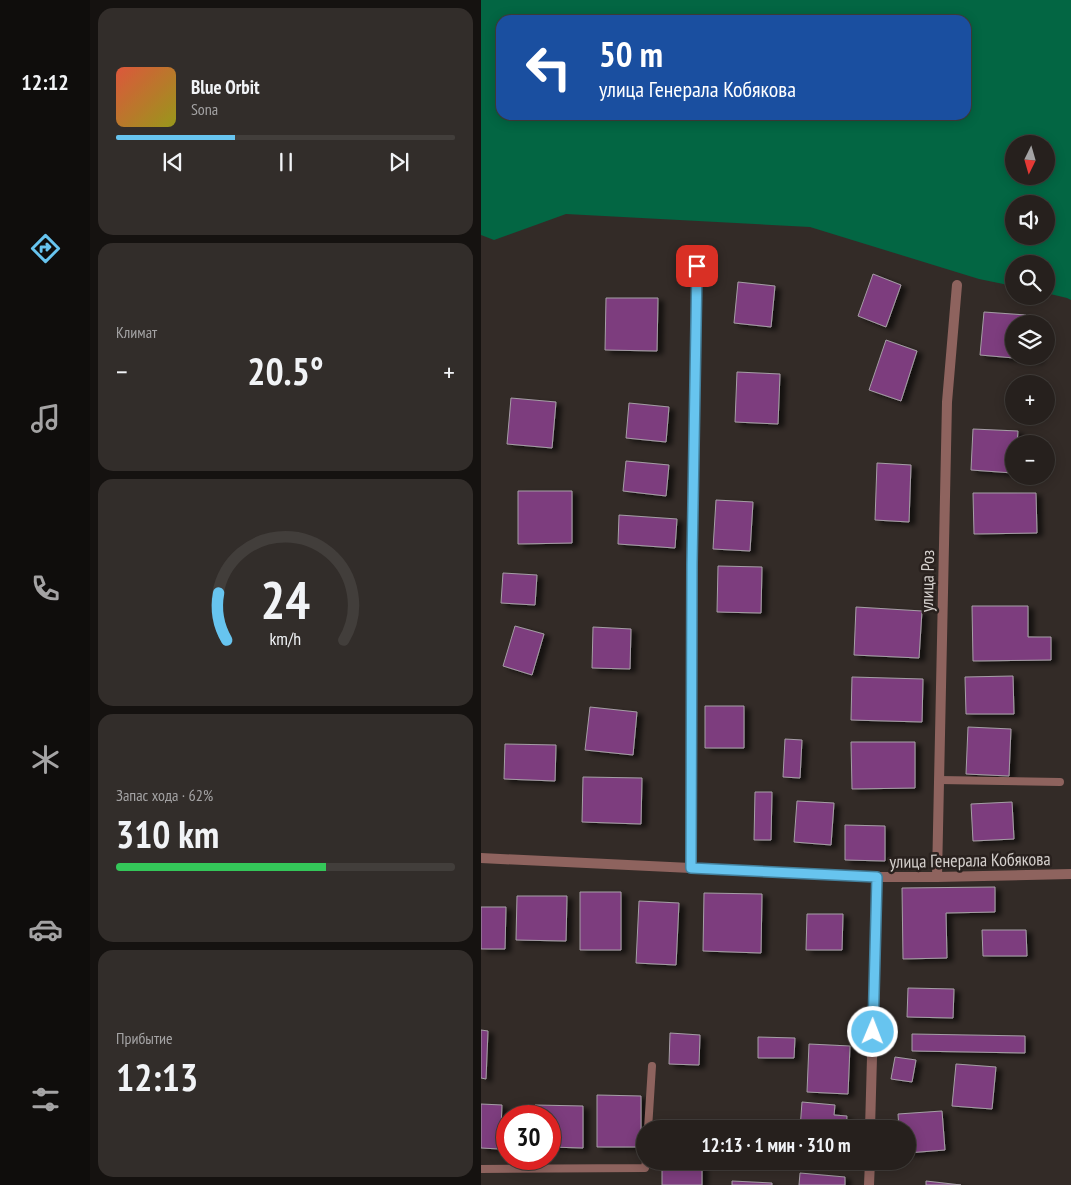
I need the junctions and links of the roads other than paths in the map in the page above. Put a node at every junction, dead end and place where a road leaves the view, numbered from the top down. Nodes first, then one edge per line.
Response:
1 (697, 266) dead end
2 (957, 285) dead end
3 (939, 780) junction
4 (1060, 782) dead end
5 (481, 858) edge
6 (691, 868) junction
7 (1071, 874) edge
8 (877, 877) junction
9 (937, 877) junction
10 (652, 1066) dead end
11 (649, 1120) edge
12 (870, 1120) edge
13 (636, 1168) edge
14 (481, 1169) edge
15 (870, 1170) edge
16 (869, 1185) edge

1 - 6 street
2 - 3 street, улица Роз
3 - 4 lane
3 - 9 street, улица Роз
5 - 6 street, улица Генерала Кобякова
6 - 8 street, улица Генерала Кобякова
7 - 9 street, улица Генерала Кобякова
8 - 9 street, улица Генерала Кобякова
8 - 12 street
10 - 11 lane
13 - 14 lane
15 - 16 street

